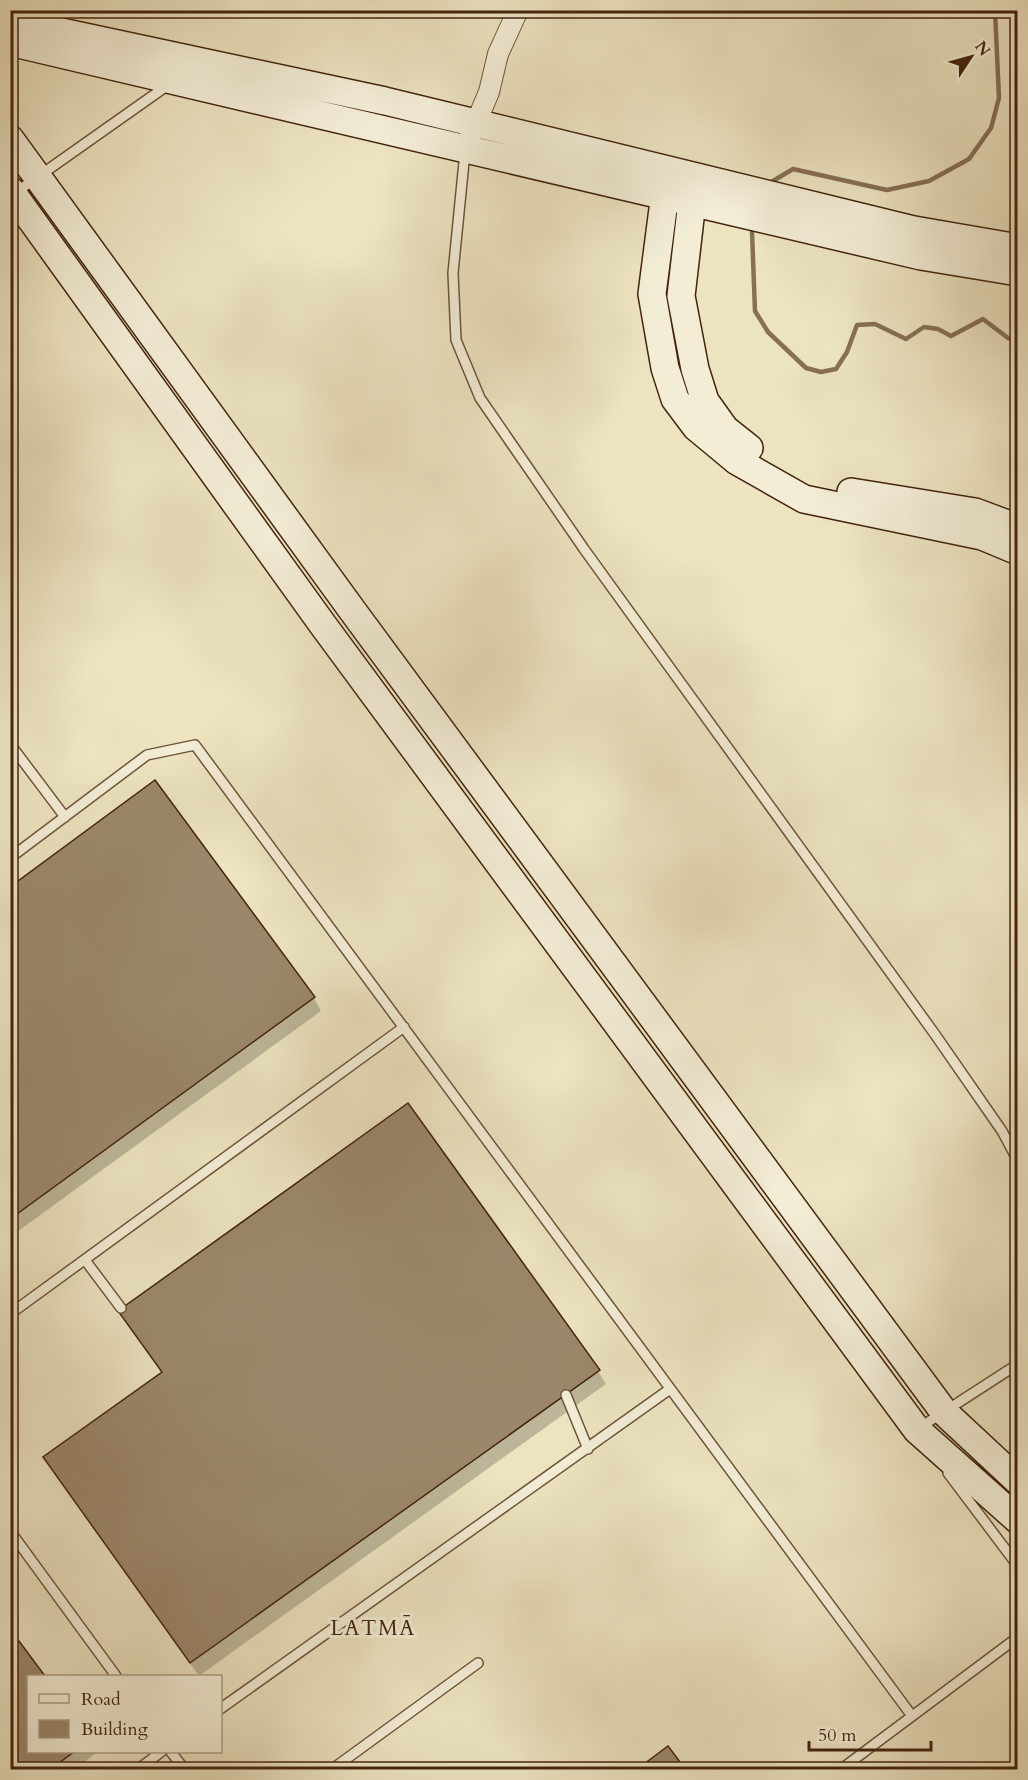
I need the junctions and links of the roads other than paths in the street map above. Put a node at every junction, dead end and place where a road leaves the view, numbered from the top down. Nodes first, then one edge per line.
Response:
1 (518, 10) edge
2 (10, 21) edge
3 (10, 42) edge
4 (176, 79) junction
5 (474, 123) junction
6 (10, 139) edge
7 (465, 149) junction
8 (38, 177) junction
9 (667, 183) junction
10 (694, 189) junction
11 (12, 194) edge
12 (784, 210) junction
13 (1017, 248) edge
14 (1017, 272) edge
15 (1017, 528) edge
16 (1017, 550) edge
17 (10, 744) edge
18 (65, 818) junction
19 (10, 858) edge
20 (404, 1027) junction
21 (1017, 1161) edge
22 (85, 1260) junction
23 (121, 1308) dead end
24 (10, 1314) edge
25 (1017, 1364) edge
26 (670, 1389) junction
27 (566, 1395) dead end
28 (944, 1412) junction
29 (917, 1430) junction
30 (588, 1449) junction
31 (1017, 1480) edge
32 (1017, 1520) edge
33 (10, 1531) edge
34 (1017, 1566) edge
35 (1017, 1637) edge
36 (478, 1663) dead end
37 (115, 1675) edge
38 (222, 1708) edge
39 (912, 1716) junction
40 (160, 1753) edge
41 (172, 1753) edge
42 (137, 1770) edge
43 (185, 1770) edge
44 (331, 1770) edge
45 (840, 1770) edge

1 - 5 street
2 - 5 street
3 - 4 street
4 - 7 street
4 - 8 lane
5 - 7 street
5 - 9 street
6 - 8 street
7 - 9 street
7 - 21 lane
8 - 11 lane
8 - 28 street
9 - 10 street
9 - 16 street
10 - 12 street
10 - 15 street
11 - 29 street
12 - 13 street
12 - 14 street
17 - 18 lane
18 - 19 lane
18 - 20 lane
20 - 22 lane
20 - 26 lane
22 - 23 lane
22 - 24 lane
25 - 28 lane
26 - 30 lane
26 - 39 lane
27 - 30 lane
28 - 29 lane
28 - 31 street
29 - 32 street
29 - 34 lane
30 - 38 lane
33 - 37 lane
35 - 39 lane
36 - 44 lane
39 - 45 lane
40 - 42 lane
41 - 43 lane

